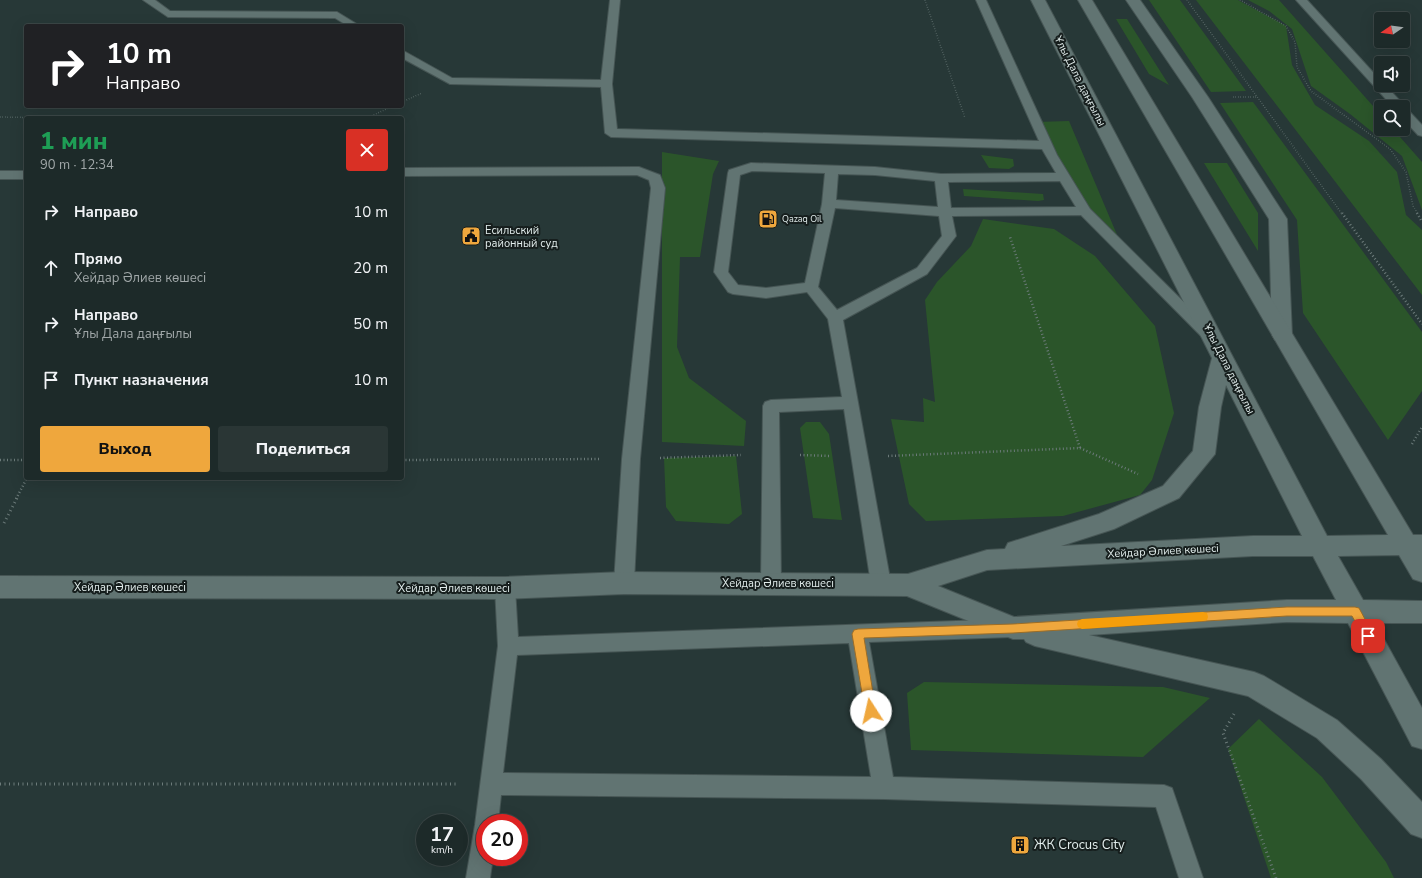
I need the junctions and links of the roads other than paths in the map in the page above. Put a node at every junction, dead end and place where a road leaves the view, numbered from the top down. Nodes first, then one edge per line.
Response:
1 (148, 0) edge
2 (615, 0) edge
3 (981, 0) edge
4 (1038, 0) edge
5 (1085, 0) edge
6 (1133, 0) edge
7 (1301, 0) edge
8 (351, 24) edge
9 (404, 54) edge
10 (606, 84) junction
11 (1393, 100) edge
12 (1410, 119) edge
13 (1422, 132) edge
14 (1046, 145) junction
15 (832, 170) junction
16 (404, 172) edge
17 (0, 175) edge
18 (24, 175) edge
19 (1064, 177) junction
20 (941, 178) junction
21 (829, 204) junction
22 (1085, 211) junction
23 (945, 212) junction
24 (811, 287) junction
25 (835, 318) junction
26 (1282, 335) junction
27 (1219, 349) junction
28 (851, 403) junction
29 (1321, 545) junction
30 (1414, 545) edge
31 (987, 560) junction
32 (1422, 572) edge
33 (624, 583) junction
34 (771, 583) junction
35 (881, 584) junction
36 (908, 585) junction
37 (0, 587) edge
38 (505, 588) junction
39 (1355, 612) junction
40 (1422, 612) edge
41 (1013, 628) junction
42 (858, 634) junction
43 (508, 646) junction
44 (1422, 736) edge
45 (492, 784) junction
46 (884, 788) junction
47 (487, 814) edge
48 (1422, 823) edge
49 (480, 866) edge
50 (478, 878) edge
51 (1191, 878) edge

1 - 8 lane
2 - 10 lane
3 - 14 lane
4 - 27 main road, Ұлы Дала даңғылы
5 - 26 main road
6 - 26 main road
7 - 11 lane
9 - 10 lane
10 - 14 lane
12 - 13 lane
14 - 19 lane
15 - 20 lane
15 - 21 lane
15 - 24 lane
16 - 33 lane
17 - 18 lane
19 - 20 lane
19 - 22 lane
20 - 23 lane
21 - 23 lane
21 - 24 lane
22 - 23 lane
22 - 27 lane
23 - 25 lane
24 - 25 lane
25 - 28 lane
26 - 30 main road
27 - 29 main road, Ұлы Дала даңғылы
27 - 31 main road
28 - 34 lane
28 - 35 lane
29 - 30 main road, Хейдар Әлиев көшесі
29 - 31 main road, Хейдар Әлиев көшесі
29 - 39 main road, Ұлы Дала даңғылы
30 - 32 main road
31 - 36 main road, Хейдар Әлиев көшесі
33 - 34 main road, Хейдар Әлиев көшесі
33 - 38 main road, Хейдар Әлиев көшесі
34 - 35 main road, Хейдар Әлиев көшесі
35 - 36 main road, Хейдар Әлиев көшесі
36 - 41 main road, Хейдар Әлиев көшесі
37 - 38 main road, Хейдар Әлиев көшесі
38 - 43 lane
39 - 40 main road, Хейдар Әлиев көшесі
39 - 41 main road, Хейдар Әлиев көшесі
39 - 44 main road, Ұлы Дала даңғылы
41 - 42 lane
41 - 48 main road
42 - 43 lane
42 - 46 lane
43 - 45 lane
45 - 46 lane
45 - 47 lane
46 - 51 lane
49 - 50 lane

